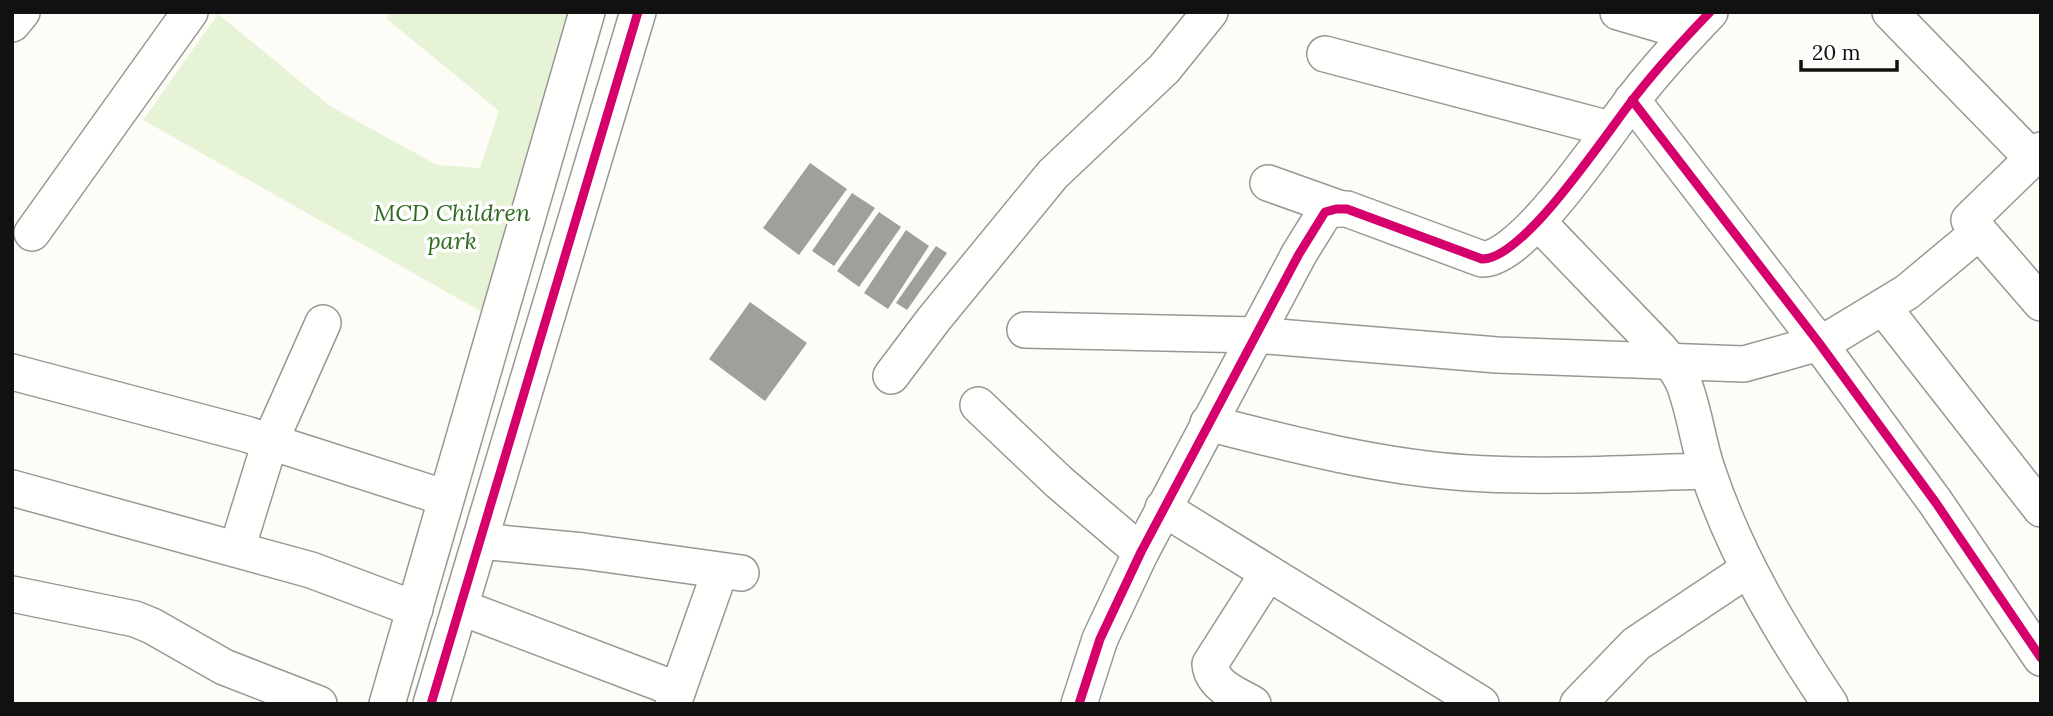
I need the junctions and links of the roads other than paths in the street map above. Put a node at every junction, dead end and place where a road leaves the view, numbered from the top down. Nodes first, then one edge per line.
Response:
1 (22, 12) edge
2 (190, 12) edge
3 (587, 12) edge
4 (638, 12) edge
5 (1210, 12) edge
6 (1618, 12) edge
7 (1890, 12) edge
8 (1700, 23) edge
9 (12, 24) edge
10 (1325, 54) dead end
11 (1632, 100) junction
12 (1610, 130) junction
13 (2037, 154) edge
14 (1268, 183) dead end
15 (1341, 209) junction
16 (1539, 223) junction
17 (1979, 232) junction
18 (32, 233) dead end
19 (2041, 303) edge
20 (1883, 306) junction
21 (323, 323) dead end
22 (1025, 330) dead end
23 (1255, 335) junction
24 (1819, 343) junction
25 (1670, 362) junction
26 (12, 372) edge
27 (891, 376) dead end
28 (978, 405) dead end
29 (1208, 423) junction
30 (270, 442) junction
31 (1707, 471) junction
32 (12, 488) edge
33 (446, 498) junction
34 (1163, 508) junction
35 (2041, 509) edge
36 (480, 541) junction
37 (237, 549) junction
38 (1141, 552) junction
39 (1747, 570) junction
40 (1268, 573) junction
41 (12, 594) edge
42 (460, 607) junction
43 (415, 609) junction
44 (2041, 657) edge
45 (676, 697) edge
46 (319, 704) edge
47 (387, 704) edge
48 (431, 704) edge
49 (1079, 704) edge
50 (1253, 704) edge
51 (1480, 704) edge
52 (1578, 704) edge
53 (1830, 704) edge

1 - 9 street
2 - 18 street
3 - 33 street
4 - 36 street
5 - 27 street
6 - 8 street
7 - 13 street
8 - 11 street
10 - 12 street
11 - 12 street
11 - 24 street
12 - 16 street
13 - 17 street
14 - 15 street
15 - 16 street
15 - 23 street
16 - 25 street
17 - 19 street
17 - 20 street
20 - 24 street
20 - 35 street
21 - 30 street
22 - 23 street
23 - 25 street
23 - 29 street
24 - 25 street
24 - 44 street
25 - 31 street
26 - 30 street
28 - 38 street
29 - 31 street
29 - 34 street
30 - 33 street
30 - 37 street
31 - 39 street
32 - 37 street
33 - 43 street
34 - 38 street
34 - 40 street
36 - 42 street
36 - 45 street
37 - 43 street
38 - 49 street
39 - 52 street
39 - 53 street
40 - 50 street
40 - 51 street
41 - 46 street
42 - 45 street
42 - 48 street
43 - 47 street

